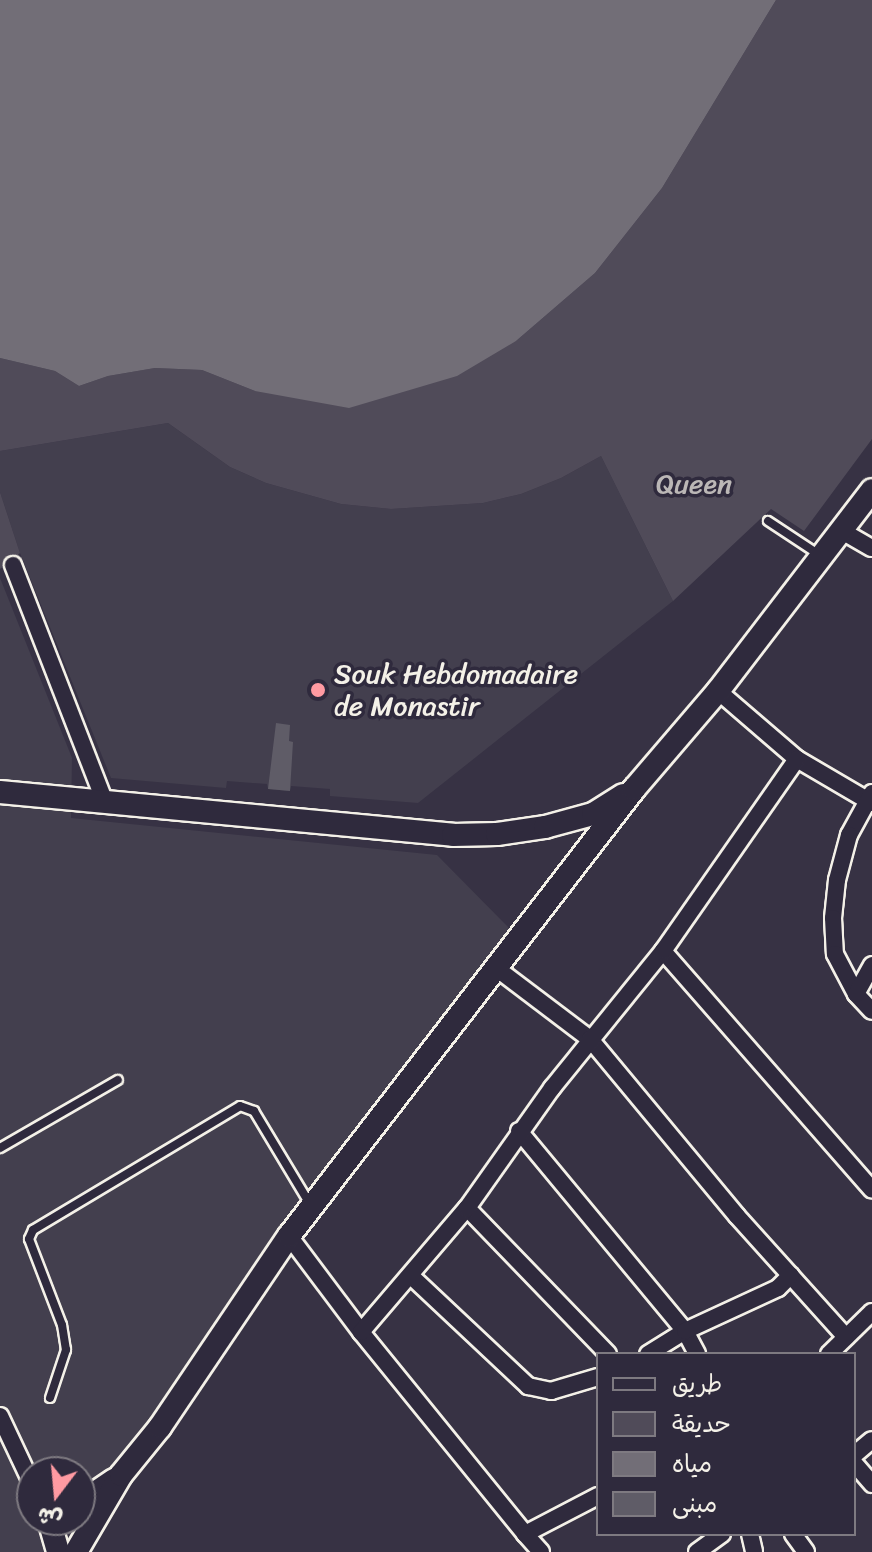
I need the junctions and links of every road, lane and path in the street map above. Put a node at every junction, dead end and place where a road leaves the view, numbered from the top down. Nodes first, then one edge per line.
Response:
1 (872, 490) edge
2 (768, 521) dead end
3 (842, 531) junction
4 (872, 548) edge
5 (822, 556) junction
6 (13, 565) dead end
7 (718, 691) junction
8 (797, 759) junction
9 (634, 789) junction
10 (0, 792) edge
11 (871, 799) edge
12 (105, 802) junction
13 (663, 951) junction
14 (872, 965) edge
15 (496, 968) junction
16 (856, 994) junction
17 (872, 1011) edge
18 (590, 1039) junction
19 (118, 1080) dead end
20 (519, 1131) junction
21 (0, 1148) edge
22 (872, 1190) edge
23 (311, 1207) junction
24 (467, 1208) junction
25 (289, 1236) junction
26 (791, 1275) junction
27 (411, 1276) junction
28 (872, 1312) edge
29 (685, 1331) junction
30 (361, 1332) junction
31 (846, 1337) junction
32 (606, 1352) edge
33 (651, 1352) edge
34 (696, 1352) edge
35 (831, 1352) edge
36 (596, 1378) edge
37 (50, 1398) dead end
38 (1, 1420) edge
39 (872, 1440) edge
40 (856, 1453) edge
41 (18, 1456) edge
42 (856, 1465) edge
43 (121, 1475) junction
44 (872, 1484) edge
45 (96, 1492) edge
46 (596, 1497) edge
47 (525, 1534) junction
48 (719, 1536) edge
49 (76, 1552) edge
50 (541, 1552) edge
51 (697, 1552) edge

1 - 3 street
2 - 5 lane
3 - 4 street
3 - 5 street
5 - 7 street
6 - 12 street
7 - 8 street
7 - 9 street
8 - 11 street
8 - 13 street
9 - 12 street
9 - 15 street
10 - 12 street
11 - 16 street
13 - 18 street
13 - 22 street
14 - 16 street
15 - 18 street
15 - 23 street
16 - 17 street
18 - 20 street
18 - 26 street
19 - 21 lane
20 - 24 street
20 - 29 street
23 - 25 street
23 - 37 lane
24 - 27 street
24 - 32 street
25 - 30 street
25 - 43 street
26 - 29 street
26 - 31 street
27 - 30 street
27 - 36 street
28 - 31 street
29 - 33 street
29 - 34 street
30 - 47 street
31 - 35 street
38 - 41 street
39 - 40 street
42 - 44 street
43 - 45 street
43 - 49 street
46 - 47 street
47 - 50 street
48 - 51 street

